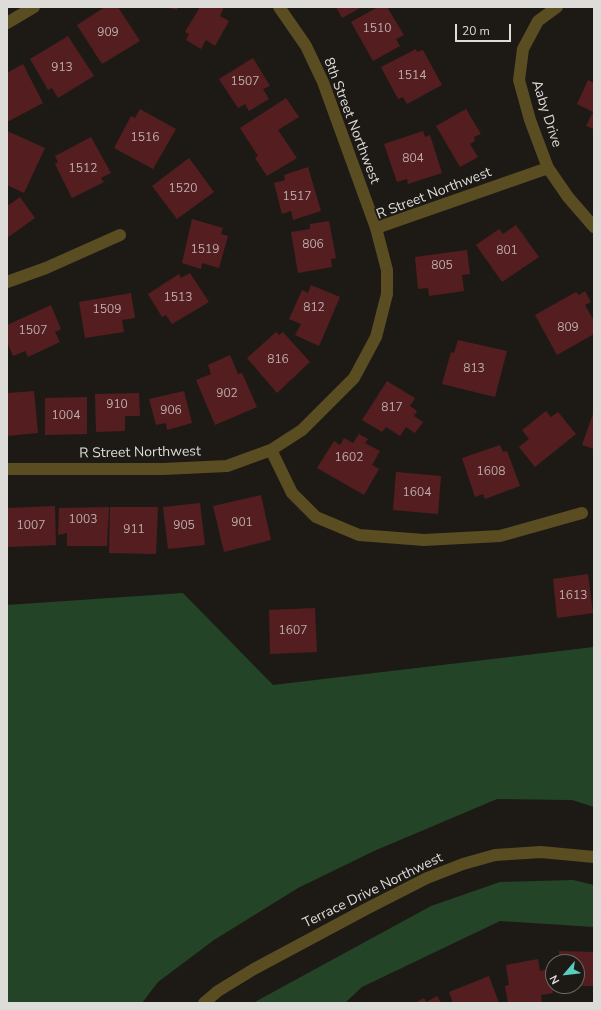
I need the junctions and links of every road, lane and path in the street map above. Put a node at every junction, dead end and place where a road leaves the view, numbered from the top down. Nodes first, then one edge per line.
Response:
1 (34, 7) edge
2 (280, 7) edge
3 (556, 7) edge
4 (7, 23) edge
5 (548, 168) junction
6 (376, 228) junction
7 (594, 228) edge
8 (120, 235) dead end
9 (7, 282) edge
10 (271, 450) junction
11 (7, 469) edge
12 (582, 513) dead end
13 (594, 857) edge
14 (204, 1003) edge

1 - 4 street
2 - 6 street, 8th Street Northwest
3 - 5 street, Aaby Drive
5 - 6 street, R Street Northwest
5 - 7 street, Aaby Drive
6 - 10 street, R Street Northwest
8 - 9 street
10 - 11 street, R Street Northwest
10 - 12 street
13 - 14 street, Terrace Drive Northwest

